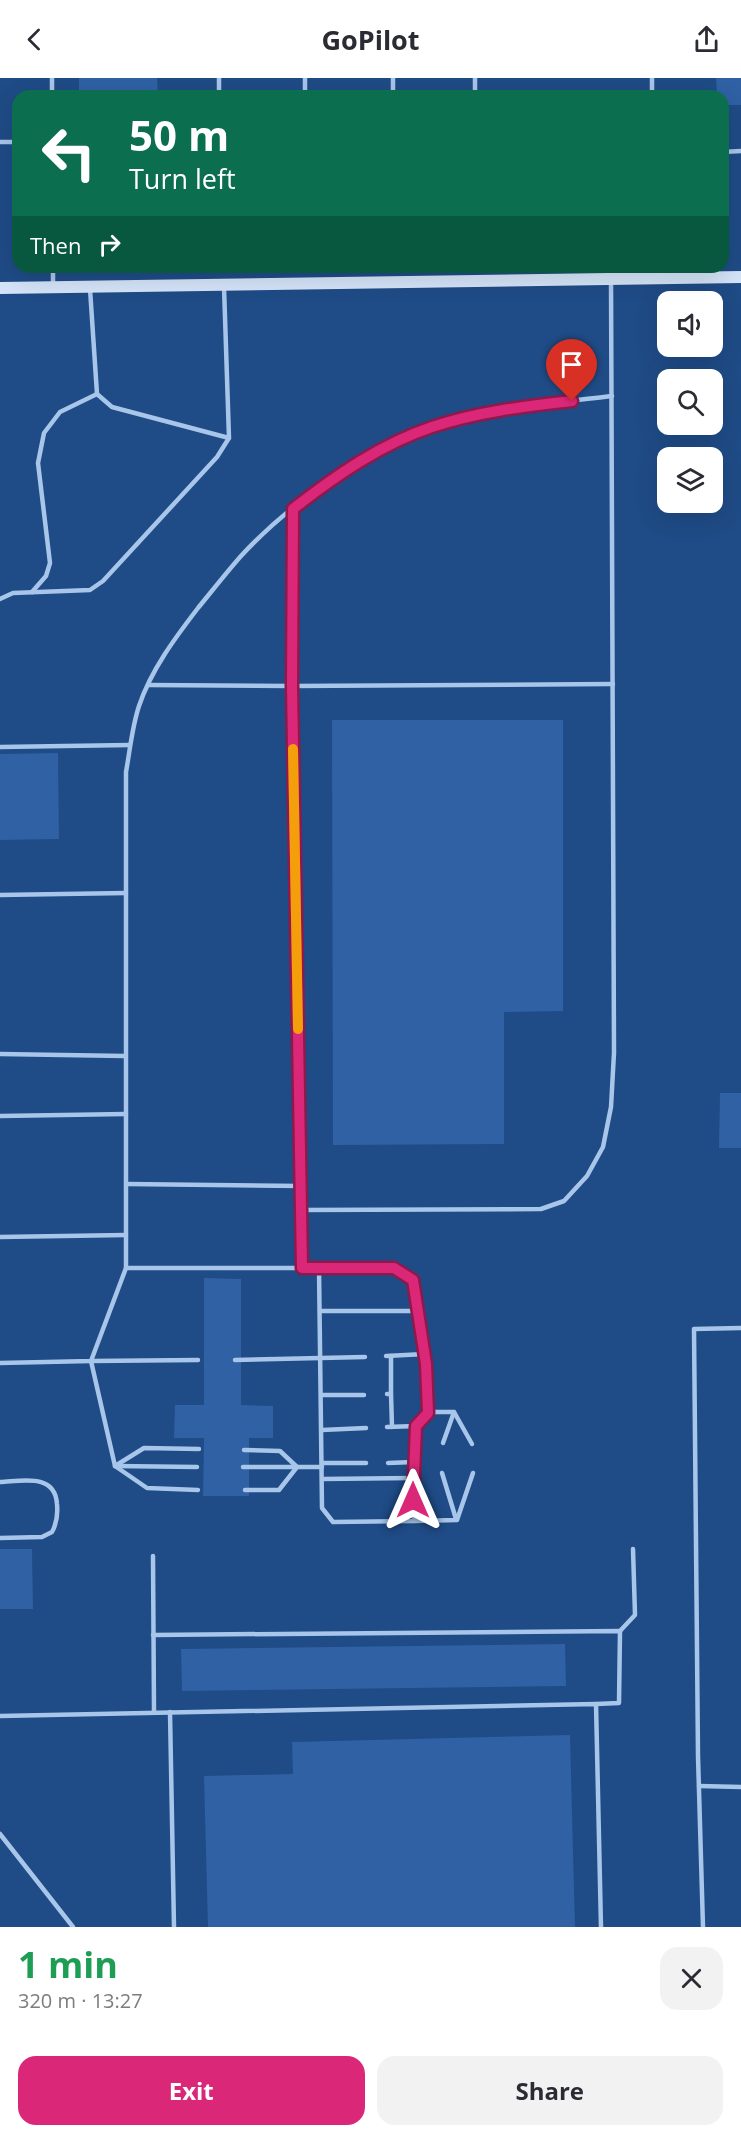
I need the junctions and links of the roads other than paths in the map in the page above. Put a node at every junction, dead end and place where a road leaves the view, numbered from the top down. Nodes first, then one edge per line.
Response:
1 (53, 273) edge
2 (609, 273) edge
3 (614, 273) edge
4 (741, 278) edge
5 (611, 279) junction
6 (224, 285) junction
7 (53, 287) junction
8 (90, 287) junction
9 (0, 288) edge
10 (97, 393) junction
11 (612, 396) junction
12 (229, 438) junction
13 (293, 509) junction
14 (31, 592) junction
15 (0, 599) edge
16 (613, 684) junction
17 (148, 685) junction
18 (292, 686) junction
19 (130, 745) junction
20 (0, 747) edge
21 (126, 893) junction
22 (0, 895) edge
23 (0, 1054) edge
24 (125, 1056) junction
25 (126, 1114) junction
26 (0, 1116) edge
27 (126, 1184) junction
28 (301, 1186) junction
29 (301, 1210) junction
30 (126, 1235) junction
31 (0, 1237) edge
32 (126, 1268) junction
33 (302, 1268) junction
34 (319, 1268) junction
35 (320, 1311) junction
36 (418, 1311) junction
37 (741, 1328) edge
38 (424, 1354) junction
39 (321, 1356) junction
40 (364, 1357) dead end
41 (236, 1359) dead end
42 (198, 1360) dead end
43 (91, 1361) junction
44 (0, 1363) edge
45 (321, 1395) junction
46 (364, 1395) dead end
47 (454, 1412) junction
48 (428, 1413) junction
49 (416, 1426) junction
50 (366, 1428) dead end
51 (321, 1430) junction
52 (443, 1443) dead end
53 (472, 1444) dead end
54 (199, 1449) dead end
55 (244, 1450) dead end
56 (366, 1462) dead end
57 (388, 1462) dead end
58 (414, 1462) junction
59 (322, 1465) junction
60 (115, 1466) junction
61 (197, 1467) dead end
62 (243, 1467) dead end
63 (297, 1467) junction
64 (442, 1473) dead end
65 (473, 1473) dead end
66 (413, 1478) junction
67 (322, 1479) junction
68 (0, 1482) edge
69 (198, 1490) dead end
70 (245, 1490) dead end
71 (457, 1520) junction
72 (414, 1521) junction
73 (0, 1538) edge
74 (633, 1549) dead end
75 (153, 1556) dead end
76 (620, 1631) junction
77 (153, 1635) junction
78 (596, 1704) junction
79 (154, 1712) junction
80 (170, 1712) junction
81 (0, 1716) edge
82 (699, 1786) junction
83 (741, 1786) edge
84 (0, 1834) edge
85 (73, 1927) edge
86 (174, 1927) edge
87 (601, 1927) edge
88 (703, 1927) edge

1 - 7 lane
2 - 5 lane
3 - 5 lane
4 - 5 main road
5 - 6 main road
5 - 11 lane
6 - 8 main road
6 - 12 lane
7 - 8 main road
7 - 9 main road
8 - 10 lane
10 - 12 lane
10 - 14 lane
11 - 13 lane
11 - 16 lane
12 - 14 lane
13 - 17 lane
13 - 18 lane
14 - 15 lane
16 - 18 lane
16 - 29 lane
17 - 18 lane
17 - 19 lane
18 - 28 lane
19 - 20 lane
19 - 21 lane
21 - 22 lane
21 - 24 lane
23 - 24 lane
24 - 25 lane
25 - 26 lane
25 - 27 lane
27 - 28 lane
27 - 30 lane
28 - 29 lane
29 - 33 lane
30 - 31 lane
30 - 32 lane
32 - 33 lane
32 - 43 lane
33 - 34 lane
34 - 35 lane
34 - 36 lane
35 - 36 lane
35 - 39 lane
36 - 38 lane
37 - 82 lane
38 - 48 lane
38 - 49 lane
39 - 40 lane
39 - 41 lane
39 - 45 lane
42 - 43 lane
43 - 44 lane
43 - 60 lane
45 - 46 lane
45 - 51 lane
47 - 48 lane
47 - 52 lane
47 - 53 lane
48 - 49 lane
49 - 58 lane
50 - 51 lane
51 - 59 lane
54 - 60 lane
55 - 63 lane
56 - 59 lane
57 - 58 lane
58 - 66 lane
59 - 63 lane
59 - 67 lane
60 - 61 lane
60 - 69 lane
62 - 63 lane
63 - 70 lane
64 - 71 lane
65 - 71 lane
66 - 67 lane
66 - 72 lane
67 - 72 lane
68 - 73 lane
71 - 72 lane
74 - 76 lane
75 - 77 lane
76 - 77 lane
76 - 78 lane
77 - 79 lane
78 - 80 lane
78 - 87 lane
79 - 80 lane
79 - 81 lane
80 - 86 lane
82 - 83 lane
82 - 88 lane
84 - 85 lane

